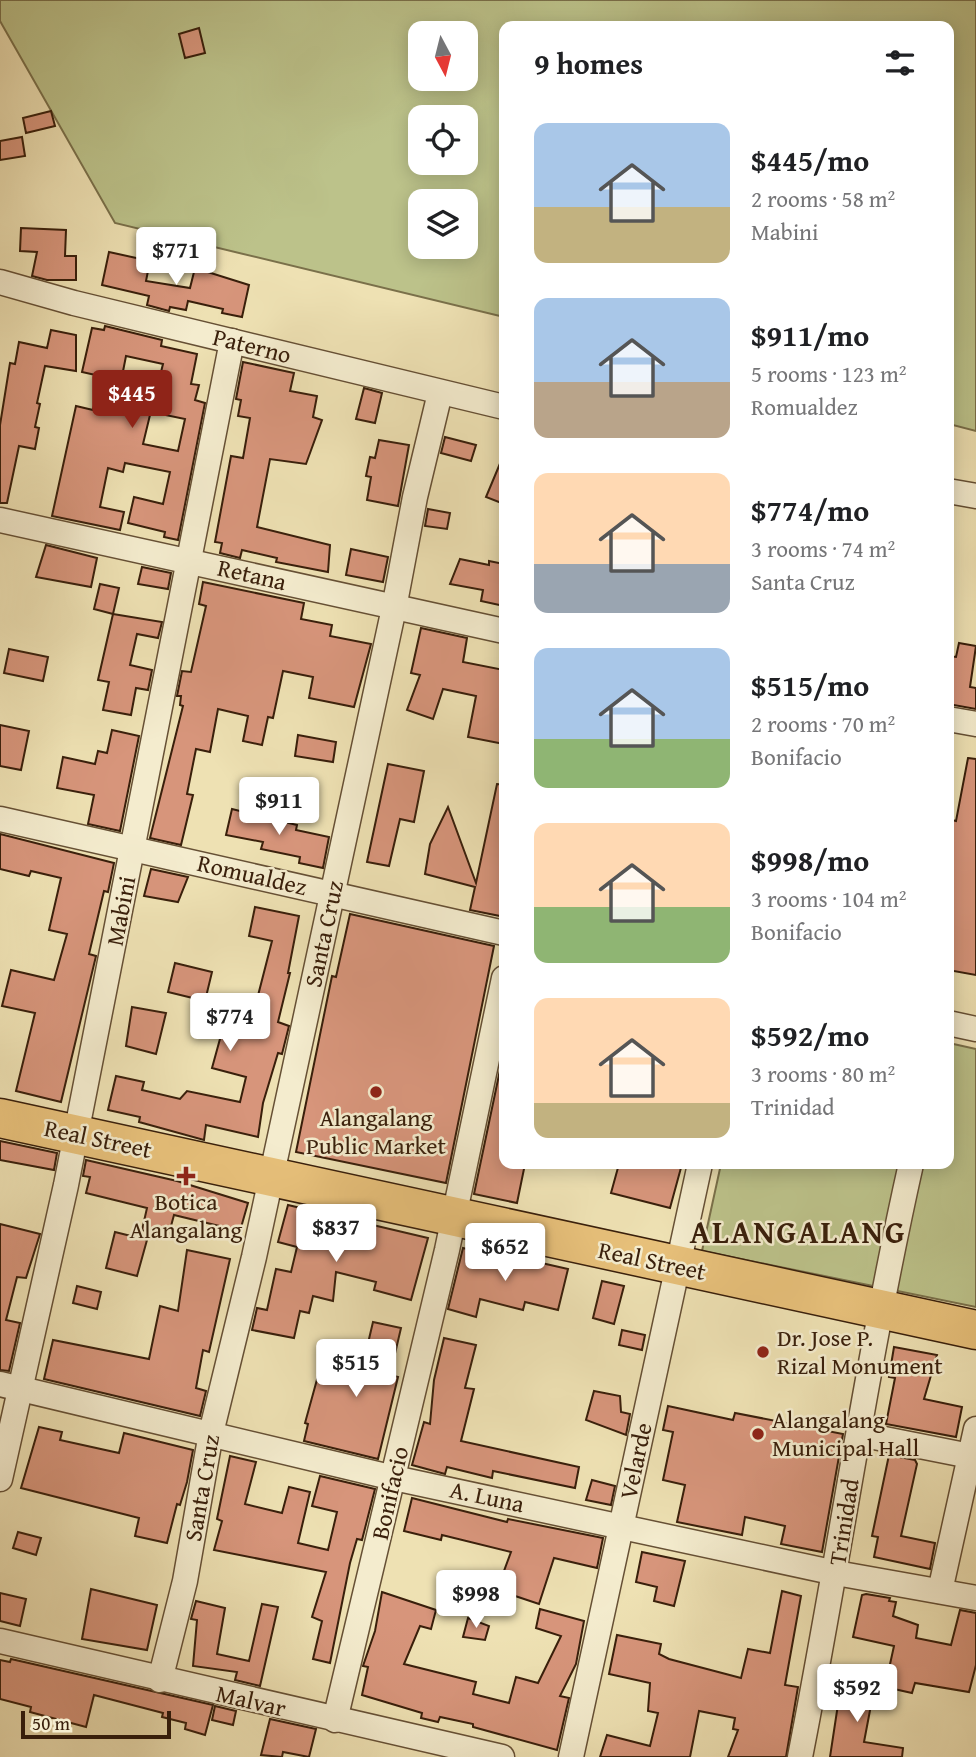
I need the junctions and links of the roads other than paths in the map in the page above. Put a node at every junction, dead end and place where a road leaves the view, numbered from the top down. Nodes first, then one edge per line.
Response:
1 (0, 282) edge
2 (232, 341) junction
3 (440, 393) junction
4 (499, 406) edge
5 (954, 492) edge
6 (976, 496) edge
7 (0, 520) edge
8 (187, 560) junction
9 (394, 608) junction
10 (499, 630) edge
11 (954, 720) edge
12 (976, 724) edge
13 (0, 819) edge
14 (133, 848) junction
15 (333, 893) junction
16 (499, 932) edge
17 (499, 1002) edge
18 (954, 1024) edge
19 (976, 1029) edge
20 (0, 1118) edge
21 (75, 1135) junction
22 (698, 1169) edge
23 (910, 1169) edge
24 (271, 1178) junction
25 (453, 1219) junction
26 (678, 1267) junction
27 (879, 1308) junction
28 (976, 1330) edge
29 (11, 1387) edge
30 (976, 1429) edge
31 (211, 1433) junction
32 (859, 1434) junction
33 (970, 1456) junction
34 (394, 1478) junction
35 (0, 1479) edge
36 (621, 1526) junction
37 (836, 1573) junction
38 (940, 1591) junction
39 (976, 1598) edge
40 (0, 1641) edge
41 (160, 1680) junction
42 (335, 1720) junction
43 (502, 1757) edge
44 (571, 1757) edge
45 (800, 1757) edge

1 - 2 street, Paterno
2 - 3 street, Paterno
2 - 8 street, Mabini
3 - 4 street, Paterno
3 - 9 street, Santa Cruz
5 - 6 street
7 - 8 street, Retana
8 - 9 street, Retana
8 - 14 street, Mabini
9 - 10 street, Retana
9 - 15 street, Santa Cruz
11 - 12 street
13 - 14 street, Romualdez
14 - 15 street, Romualdez
14 - 21 street, Mabini
15 - 16 street, Romualdez
15 - 24 street, Santa Cruz
17 - 25 street, Bonifacio
18 - 19 street
20 - 21 highway, Real Street
21 - 24 highway, Real Street
21 - 29 street, Mabini
22 - 26 street, Velarde
23 - 27 street, Trinidad
24 - 25 highway, Real Street
24 - 31 street, Santa Cruz
25 - 26 highway, Real Street
25 - 34 street, Bonifacio
26 - 27 highway, Real Street
26 - 36 street, Velarde
27 - 28 highway, Real Street
27 - 32 street, Trinidad
29 - 31 street, A. Luna
29 - 35 street, Mabini
30 - 33 street
31 - 34 street, A. Luna
31 - 41 street, Santa Cruz
32 - 33 street
32 - 37 street, Trinidad
33 - 38 street
34 - 36 street, A. Luna
34 - 42 street, Bonifacio
36 - 37 street, A. Luna
36 - 44 street, Velarde
37 - 38 street, A. Luna
37 - 45 street, Trinidad
38 - 39 street, A. Luna
40 - 41 street, Malvar
41 - 42 street, Malvar
42 - 43 street, Malvar

